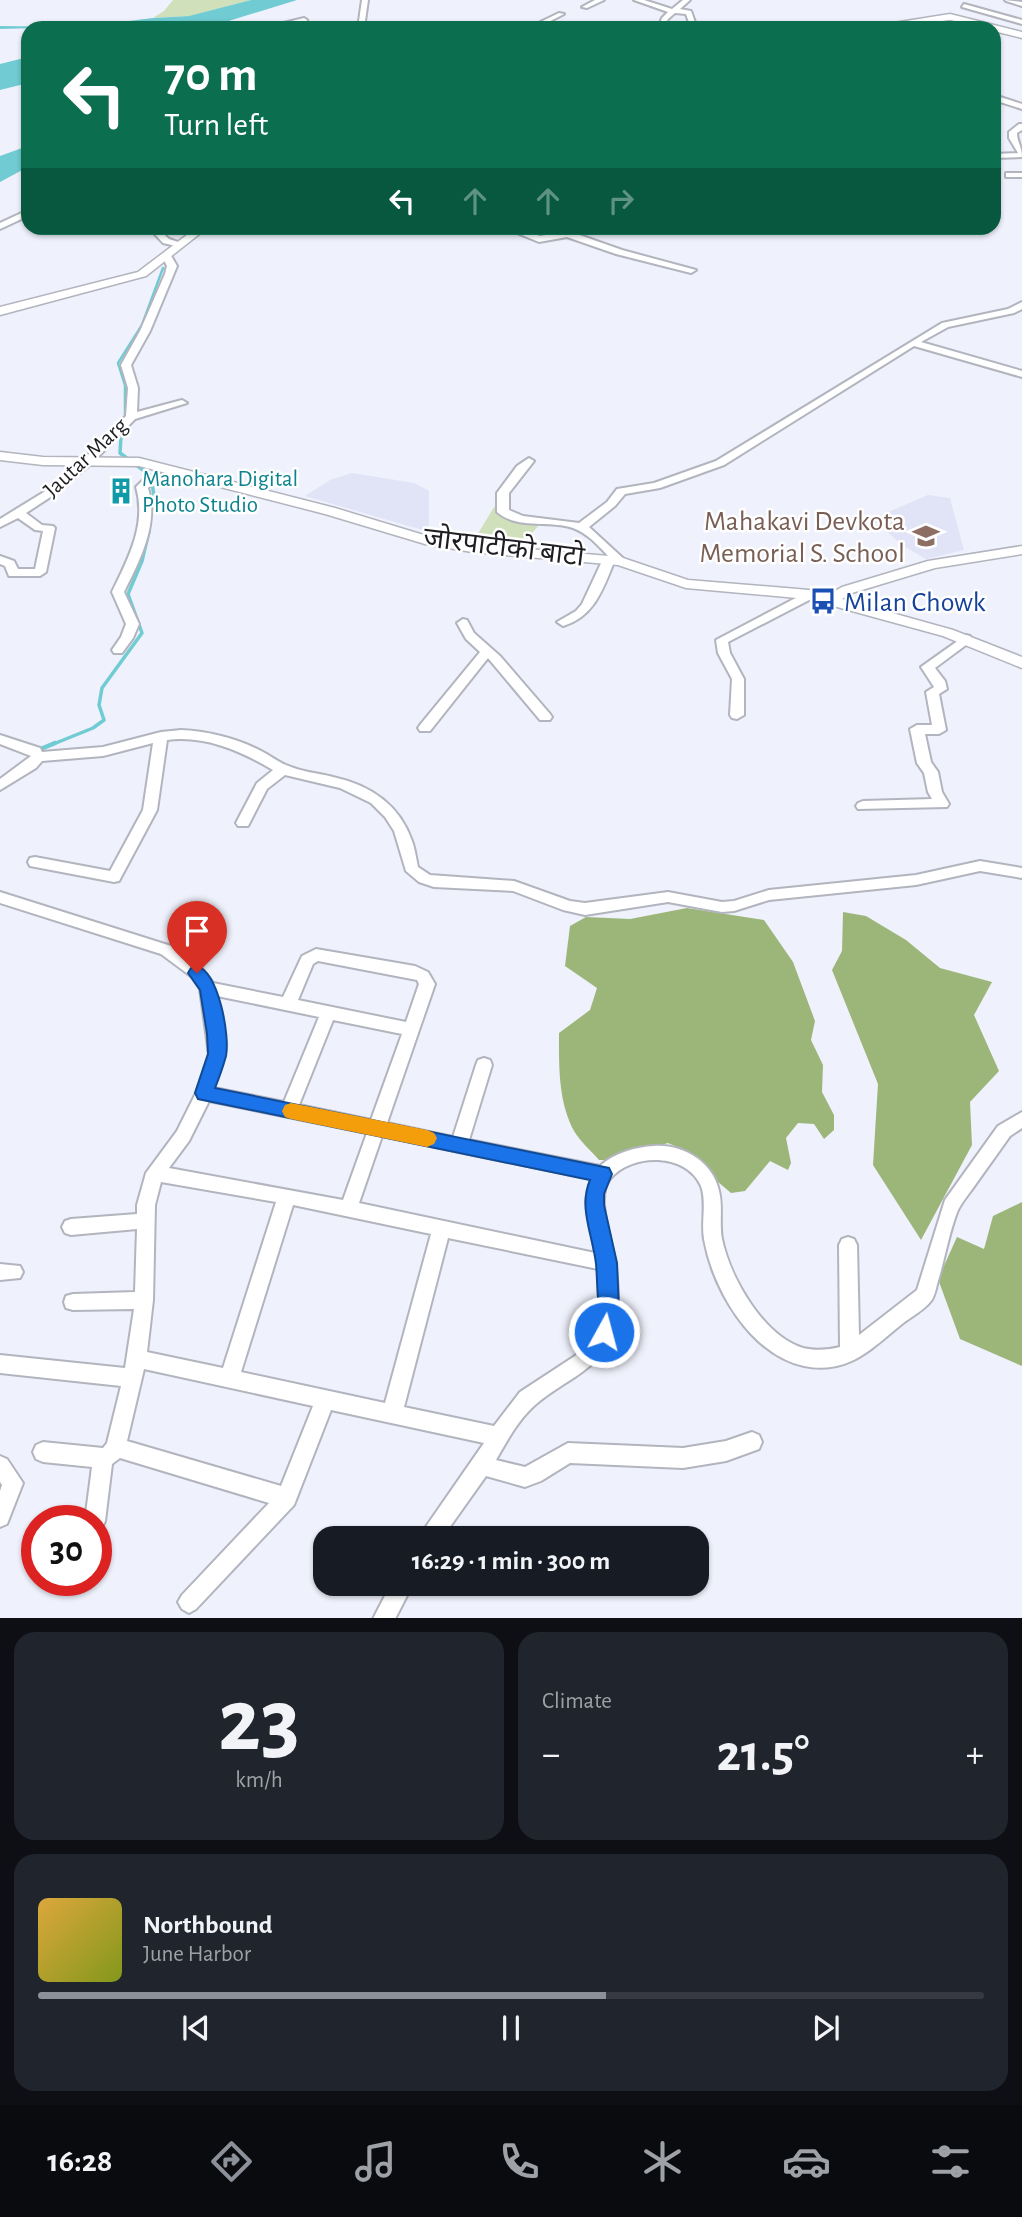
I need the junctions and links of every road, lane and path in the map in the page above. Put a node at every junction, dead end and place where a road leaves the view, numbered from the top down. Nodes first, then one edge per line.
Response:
1 (365, 0) edge
2 (601, 0) edge
3 (637, 0) edge
4 (687, 0) edge
5 (973, 0) edge
6 (1008, 0) edge
7 (1022, 4) edge
8 (964, 6) junction
9 (585, 7) dead end
10 (673, 11) junction
11 (561, 14) dead end
12 (957, 17) junction
13 (362, 21) edge
14 (546, 21) edge
15 (664, 21) edge
16 (692, 21) edge
17 (929, 21) edge
18 (971, 21) edge
19 (1021, 22) edge
20 (1001, 29) edge
21 (1022, 35) edge
22 (1001, 100) edge
23 (1022, 107) edge
24 (1022, 126) edge
25 (1022, 154) edge
26 (1001, 156) edge
27 (1009, 175) dead end
28 (1022, 175) edge
29 (21, 216) edge
30 (0, 226) edge
31 (160, 235) edge
32 (192, 235) edge
33 (528, 235) edge
34 (562, 235) edge
35 (571, 235) edge
36 (180, 244) junction
37 (167, 256) junction
38 (691, 270) dead end
39 (1022, 305) edge
40 (0, 311) edge
41 (913, 343) junction
42 (1022, 374) edge
43 (182, 403) dead end
44 (131, 417) junction
45 (0, 456) edge
46 (529, 461) dead end
47 (87, 462) junction
48 (177, 472) junction
49 (19, 513) junction
50 (0, 524) edge
51 (581, 527) junction
52 (1022, 550) edge
53 (0, 560) edge
54 (614, 560) junction
55 (808, 595) junction
56 (831, 600) junction
57 (563, 622) dead end
58 (463, 624) dead end
59 (966, 639) junction
60 (118, 650) dead end
61 (486, 652) junction
62 (1022, 663) edge
63 (737, 715) dead end
64 (545, 716) dead end
65 (425, 727) dead end
66 (161, 737) junction
67 (0, 739) edge
68 (38, 757) junction
69 (282, 769) junction
70 (0, 785) edge
71 (863, 806) dead end
72 (243, 823) dead end
73 (35, 862) dead end
74 (1022, 873) edge
75 (0, 897) edge
76 (208, 988) junction
77 (288, 1004) junction
78 (328, 1013) junction
79 (410, 1029) junction
80 (484, 1065) dead end
81 (204, 1093) junction
82 (289, 1110) junction
83 (1022, 1119) edge
84 (377, 1128) junction
85 (459, 1145) junction
86 (155, 1173) junction
87 (602, 1174) junction
88 (287, 1196) junction
89 (349, 1208) junction
90 (145, 1221) junction
91 (71, 1227) dead end
92 (442, 1227) junction
93 (848, 1245) dead end
94 (606, 1263) junction
95 (144, 1300) junction
96 (73, 1302) dead end
97 (850, 1354) junction
98 (0, 1364) edge
99 (135, 1369) junction
100 (229, 1379) junction
101 (325, 1400) junction
102 (392, 1414) junction
103 (500, 1437) junction
104 (752, 1442) dead end
105 (43, 1452) dead end
106 (109, 1453) junction
107 (481, 1465) junction
108 (0, 1466) edge
109 (287, 1498) junction
110 (98, 1505) edge
111 (0, 1517) edge
112 (438, 1526) edge
113 (397, 1596) edge
114 (189, 1602) dead end
115 (384, 1618) edge

1 - 13 street
2 - 9 street
3 - 10 street
4 - 10 street
5 - 8 street
6 - 7 street
8 - 12 street
8 - 19 street
10 - 15 street
10 - 16 street
11 - 14 street
12 - 17 street
12 - 18 street
20 - 21 street
22 - 23 street
24 - 25 street
25 - 26 street
27 - 28 street
29 - 30 street
31 - 36 street
32 - 36 street
33 - 34 street
35 - 38 street
36 - 37 street
37 - 40 street
37 - 44 street, Jautar Marg
39 - 41 street
41 - 42 street
41 - 51 street
43 - 44 street
44 - 47 street, Jautar Marg
45 - 47 street, जोरपाटीको बाटो
46 - 51 street
47 - 48 street, जोरपाटीको बाटो
47 - 49 street, Jautar Marg
48 - 54 street, जोरपाटीको बाटो
48 - 60 street
49 - 50 street, Jautar Marg
49 - 53 street
51 - 54 street
52 - 56 street
54 - 55 street, जोरपाटीको बाटो
54 - 57 street
55 - 56 street, जोरपाटीको बाटो
55 - 63 street
56 - 59 street, जोरपाटीको बाटो
58 - 61 street
59 - 62 street, जोरपाटीको बाटो
59 - 71 street
61 - 64 street
61 - 65 street
66 - 68 street
66 - 69 street
66 - 73 street
67 - 68 street
68 - 70 street
69 - 72 street
69 - 74 street
75 - 76 street
76 - 77 street
76 - 81 street
77 - 78 street
77 - 79 street
78 - 79 street
78 - 82 street
79 - 84 street
80 - 85 street
81 - 82 street
81 - 86 street
82 - 84 street
83 - 97 street
84 - 85 street
84 - 89 street
85 - 87 street
86 - 88 street
86 - 90 street
87 - 94 street
87 - 97 street
88 - 89 street
88 - 100 street
89 - 92 street
90 - 91 street
90 - 95 street
92 - 94 street
92 - 102 street
93 - 97 street
94 - 103 street
95 - 96 street
95 - 99 street
98 - 99 street
99 - 100 street
99 - 106 street
100 - 101 street
101 - 102 street
101 - 109 street
102 - 103 street
103 - 107 street
104 - 107 street
105 - 106 street
106 - 109 street
106 - 110 street
107 - 112 street
108 - 111 street
109 - 114 street
113 - 115 street

